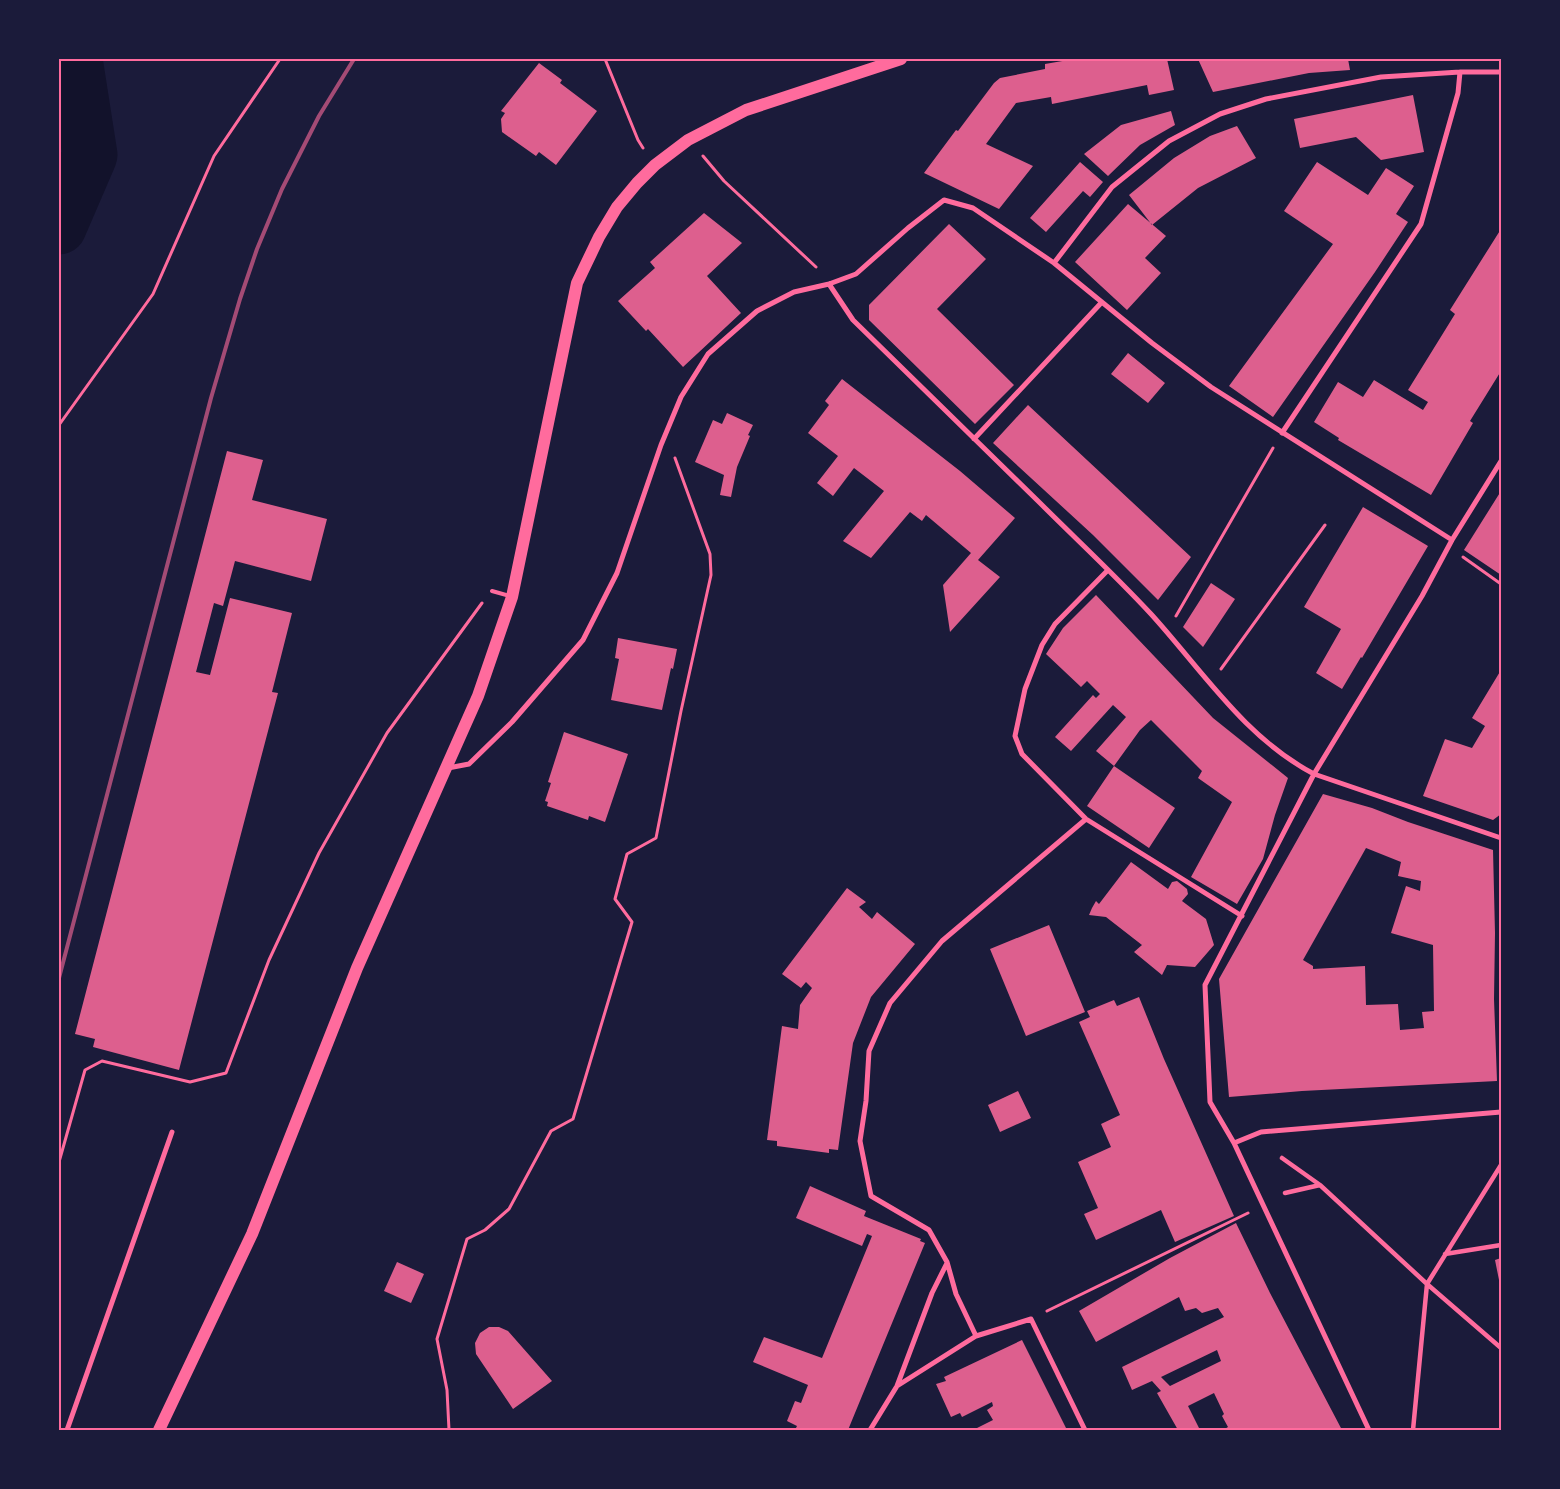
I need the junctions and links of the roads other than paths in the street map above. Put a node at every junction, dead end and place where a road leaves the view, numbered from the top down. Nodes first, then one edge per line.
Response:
1 (901, 59) edge
2 (1460, 72) junction
3 (1501, 72) edge
4 (1054, 262) junction
5 (829, 284) junction
6 (1102, 302) junction
7 (1282, 432) junction
8 (974, 439) junction
9 (1501, 461) edge
10 (1452, 540) junction
11 (1108, 570) junction
12 (492, 591) road end
13 (512, 597) junction
14 (446, 768) junction
15 (1314, 774) junction
16 (1086, 819) junction
17 (1501, 838) edge
18 (1242, 916) junction
19 (1501, 1112) edge
20 (172, 1132) dead end
21 (1234, 1143) junction
22 (1282, 1158) dead end
23 (1501, 1165) edge
24 (1320, 1185) junction
25 (1285, 1193) dead end
26 (1501, 1245) edge
27 (1445, 1254) junction
28 (947, 1262) junction
29 (1427, 1284) junction
30 (976, 1336) junction
31 (1501, 1348) edge
32 (897, 1386) junction
33 (67, 1430) edge
34 (159, 1430) edge
35 (870, 1430) edge
36 (1085, 1430) edge
37 (1369, 1430) edge
38 (1414, 1430) edge

1 - 13 main road
2 - 3 street
2 - 4 street
2 - 7 street
4 - 5 street
4 - 6 street
5 - 8 street
5 - 14 street
6 - 7 street
6 - 8 street
7 - 10 street
8 - 11 street
9 - 10 street
10 - 15 street
11 - 15 street
11 - 16 street
12 - 13 lane
13 - 14 main road
14 - 34 main road
15 - 17 street
15 - 18 street
16 - 18 street
16 - 28 street
18 - 21 street
19 - 21 street
20 - 33 street
21 - 37 street
22 - 24 street
23 - 27 street
24 - 25 street
24 - 29 street
26 - 27 street
27 - 29 street
28 - 30 street
28 - 32 street
29 - 31 street
29 - 38 street
30 - 32 street
30 - 36 street
32 - 35 street

